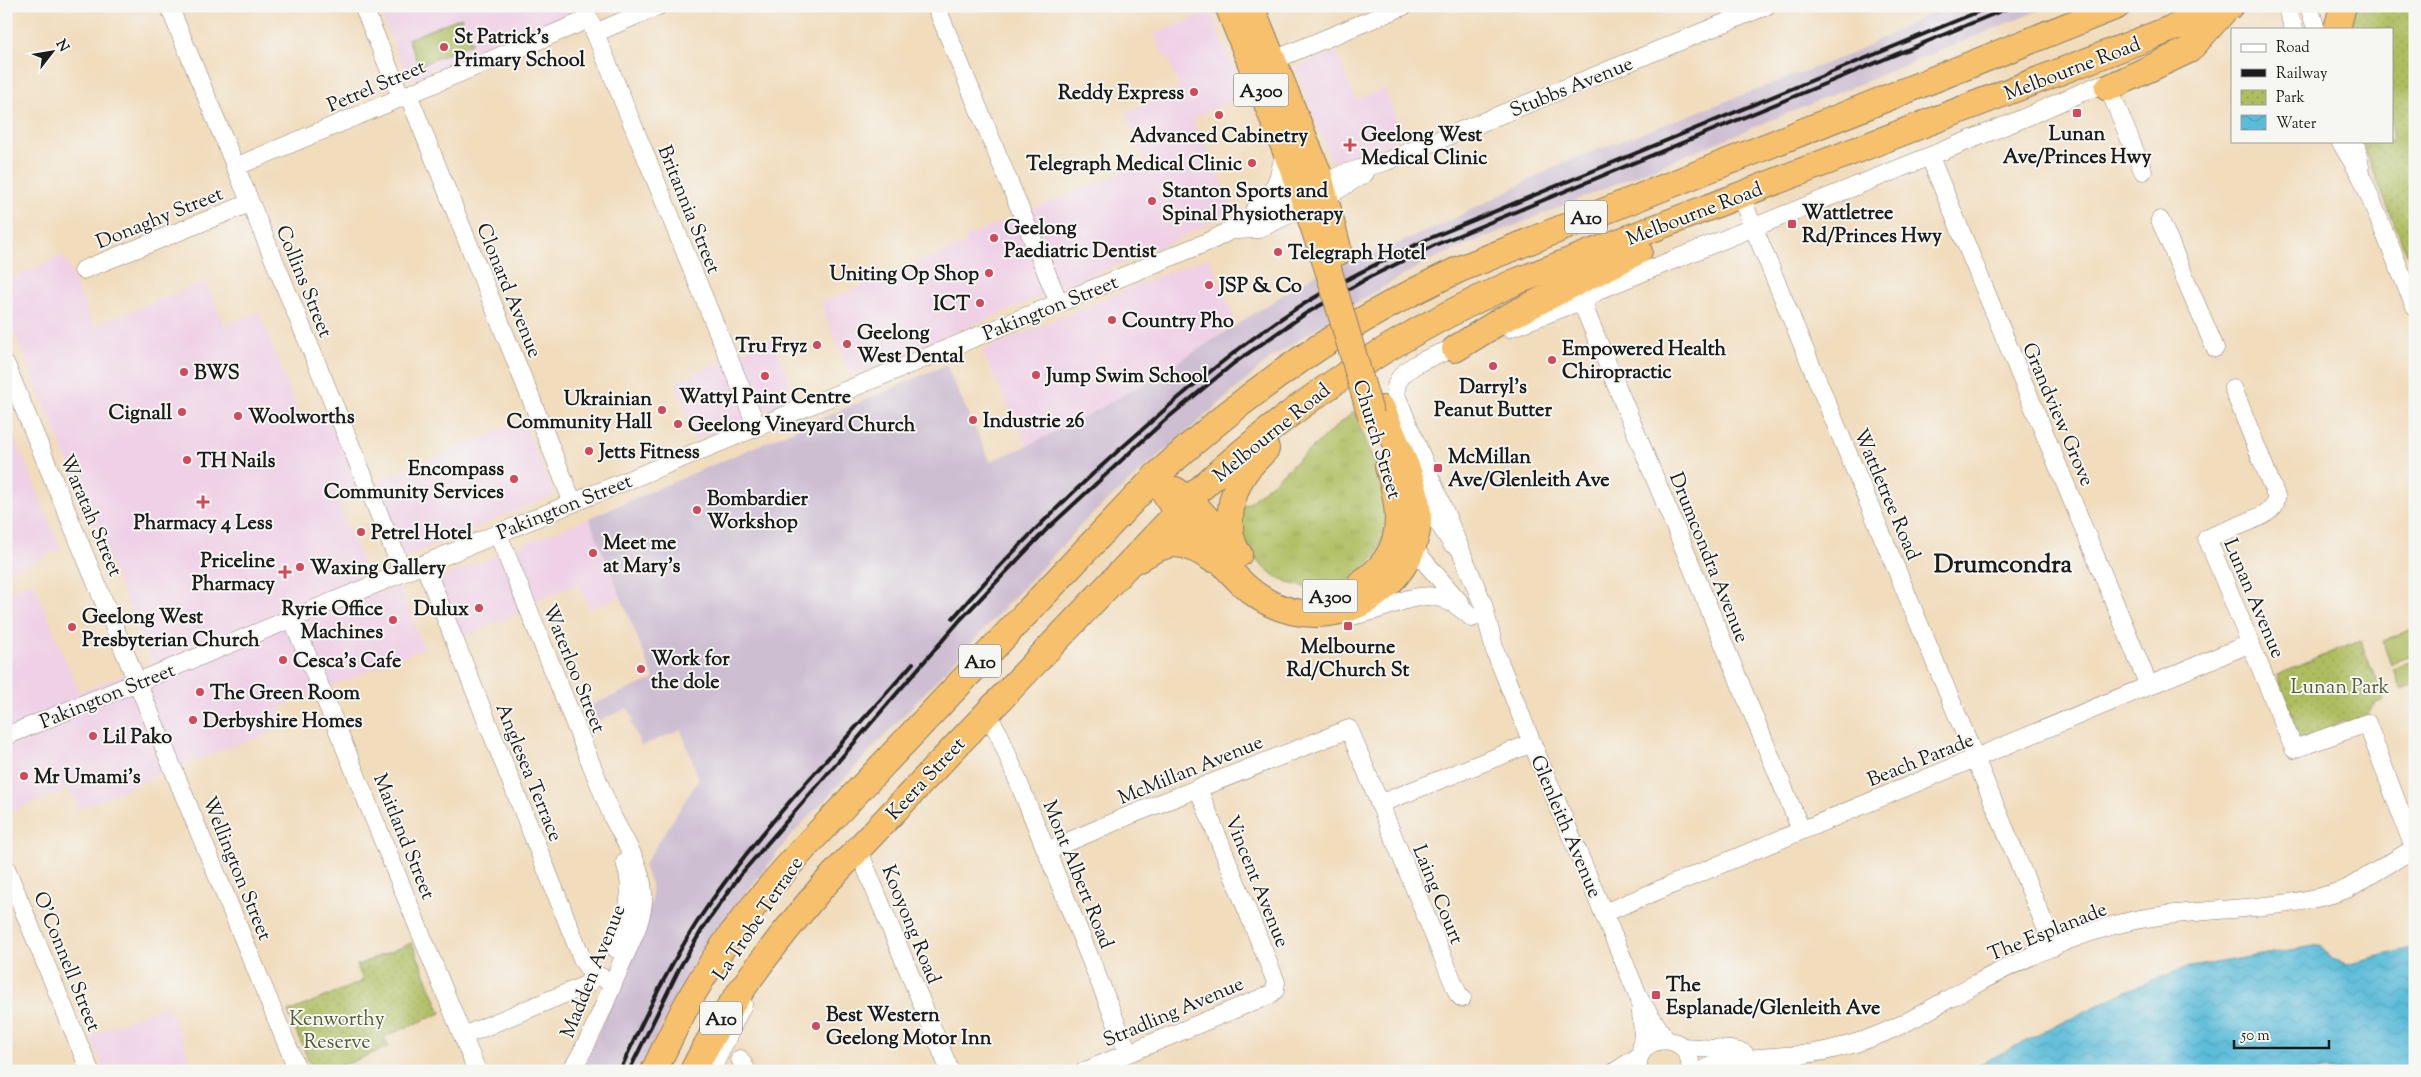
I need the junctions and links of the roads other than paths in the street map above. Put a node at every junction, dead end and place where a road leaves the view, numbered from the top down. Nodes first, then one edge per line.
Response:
1 (169, 6) edge
2 (363, 6) edge
3 (658, 6) edge
4 (936, 6) edge
5 (1228, 6) edge
6 (1251, 6) edge
7 (1404, 6) edge
8 (1766, 6) edge
9 (2116, 6) edge
10 (2286, 6) edge
11 (2309, 6) edge
12 (2343, 6) edge
13 (2228, 7) edge
14 (590, 19) edge
15 (2294, 28) edge
16 (2316, 28) edge
17 (2337, 28) edge
18 (1274, 60) junction
19 (2108, 88) junction
20 (405, 96) junction
21 (2341, 142) edge
22 (2355, 142) edge
23 (1285, 147) junction
24 (1930, 157) junction
25 (235, 167) junction
26 (2143, 171) dead end
27 (2362, 178) junction
28 (1315, 195) junction
29 (1740, 195) junction
30 (250, 204) junction
31 (2160, 220) dead end
32 (1753, 226) junction
33 (1233, 230) junction
34 (84, 270) dead end
35 (1586, 299) junction
36 (1059, 303) junction
37 (2415, 307) edge
38 (2215, 348) dead end
39 (1455, 349) junction
40 (6, 365) edge
41 (1332, 383) junction
42 (2233, 388) dead end
43 (1376, 412) junction
44 (757, 427) junction
45 (1398, 452) junction
46 (1156, 476) junction
47 (573, 503) junction
48 (1183, 506) junction
49 (1399, 521) junction
50 (498, 534) junction
51 (1413, 548) junction
52 (1237, 552) junction
53 (424, 564) junction
54 (1467, 564) junction
55 (1122, 570) junction
56 (403, 572) junction
57 (1238, 579) junction
58 (1447, 585) junction
59 (1422, 596) junction
60 (1298, 613) junction
61 (292, 618) junction
62 (1472, 618) junction
63 (2251, 643) junction
64 (1495, 651) junction
65 (139, 681) junction
66 (2149, 686) junction
67 (986, 713) junction
68 (1349, 729) joint
69 (6, 736) edge
70 (1532, 743) junction
71 (1975, 759) junction
72 (1198, 788) junction
73 (1379, 804) junction
74 (1801, 830) junction
75 (805, 847) junction
76 (2415, 848) edge
77 (858, 850) junction
78 (1047, 851) junction
79 (6, 868) edge
80 (636, 886) joint
81 (1604, 913) junction
82 (2054, 947) junction
83 (757, 971) junction
84 (604, 978) junction
85 (1275, 990) joint
86 (1462, 998) dead end
87 (1640, 1000) junction
88 (463, 1036) junction
89 (1674, 1043) junction
90 (1128, 1052) junction
91 (1757, 1056) junction
92 (1639, 1060) edge
93 (90, 1071) edge
94 (298, 1071) edge
95 (477, 1071) edge
96 (571, 1071) edge
97 (654, 1071) edge
98 (671, 1071) edge
99 (693, 1071) edge
100 (711, 1071) edge
101 (950, 1071) edge
102 (1086, 1071) edge
103 (1616, 1071) edge
104 (1690, 1071) edge
105 (1700, 1071) edge

1 - 25 street, Collins Street
2 - 20 street, Clonard Avenue
3 - 14 street, Petrel Street
4 - 36 street
5 - 23 highway, Church Street / A300
6 - 18 highway, Church Street / A300
7 - 18 street
8 - 28 street, Stubbs Avenue
9 - 46 highway, Melbourne Road / A10
10 - 15 street
11 - 16 street
12 - 17 highway
13 - 19 highway
13 - 29 highway, Melbourne Road / A10
14 - 20 street, Petrel Street
14 - 44 street, Britannia Street
18 - 28 highway, Church Street / A300
19 - 24 street
19 - 26 street
20 - 25 street, Petrel Street
20 - 47 street, Clonard Avenue
21 - 27 street
22 - 27 street
23 - 28 highway, Church Street / A300
23 - 33 street
24 - 32 street
24 - 66 street, Grandview Grove
25 - 30 street, Collins Street
27 - 37 street
28 - 33 street, Pakington Street
28 - 43 highway, Church Street / A300
29 - 32 street, Wattletree Road
29 - 39 highway
29 - 41 highway, Melbourne Road / A10
30 - 34 street, Donaghy Street
30 - 56 street, Collins Street
31 - 38 street
32 - 35 street
32 - 71 street, Wattletree Road
33 - 36 street, Pakington Street
35 - 39 street
35 - 74 street, Drumcondra Avenue
36 - 44 street, Pakington Street
39 - 54 street, Glenleith Avenue
40 - 65 street, Waratah Street
41 - 48 highway, Melbourne Road / A10
41 - 52 highway
42 - 63 street, Lunan Avenue
43 - 45 highway, Church Street / A300
43 - 49 highway, Church Street / A300
44 - 47 street, Pakington Street
45 - 51 highway, Church Street / A300
45 - 54 street, Glenleith Avenue
46 - 48 highway, Church Street / A300
46 - 75 highway, Keera Street / A10
47 - 50 street, Pakington Street
48 - 52 highway, Church Street / A300
48 - 55 highway, Keera Street / A10
48 - 57 highway, Church Street / A300
49 - 51 highway, Glenleith Avenue
49 - 52 highway, Church Street / A300
50 - 53 street, Pakington Street
50 - 80 street, Waterloo Street
51 - 58 street, Glenleith Avenue
51 - 60 highway, Church Street / A300
53 - 56 street, Pakington Street
53 - 84 street, Anglesea Terrace
54 - 58 street
54 - 64 street, Glenleith Avenue
55 - 57 highway
55 - 67 highway, Keera Street / A10
56 - 61 street, Pakington Street
57 - 60 highway, Church Street / A300
58 - 59 street
58 - 62 street, Glenleith Avenue
59 - 60 street
59 - 62 street
61 - 65 street, Pakington Street
61 - 88 street, Maitland Street
62 - 64 street, Glenleith Avenue
63 - 66 street, Beach Parade
63 - 76 street, Lunan Avenue
64 - 70 street, Glenleith Avenue
65 - 69 street, Pakington Street
65 - 94 street, Wellington Street
66 - 71 street, Beach Parade
67 - 77 highway, Keera Street / A10
67 - 78 street, Mont Albert Road
68 - 72 street, McMillan Avenue
68 - 73 street, Laing Court
70 - 73 street
70 - 81 street, Glenleith Avenue
71 - 74 street, Beach Parade
71 - 82 street, Wattletree Road
72 - 78 street, McMillan Avenue
72 - 85 street, Vincent Avenue
73 - 86 street, Laing Court
74 - 81 street, Beach Parade
75 - 97 highway
75 - 98 highway, La Trobe Terrace / A10
76 - 82 street, The Esplanade
77 - 83 highway, Keera Street / A10
77 - 101 street, Kooyong Road
78 - 90 street, Mont Albert Road
79 - 93 street, O'Connell Street
80 - 84 street, Madden Avenue
81 - 87 street, Glenleith Avenue
82 - 91 street, The Esplanade
83 - 99 highway, La Trobe Terrace / A10
83 - 100 street, Keera Street
84 - 88 street
84 - 96 street, Madden Avenue
85 - 90 street, Stradling Avenue
87 - 89 street, Glenleith Avenue
87 - 92 street, Glenleith Avenue
88 - 95 street, Maitland Street
89 - 91 street, The Esplanade
89 - 92 street
89 - 104 street, Glenleith Avenue
90 - 102 street, Stradling Avenue
91 - 105 street, The Esplanade
92 - 103 street

